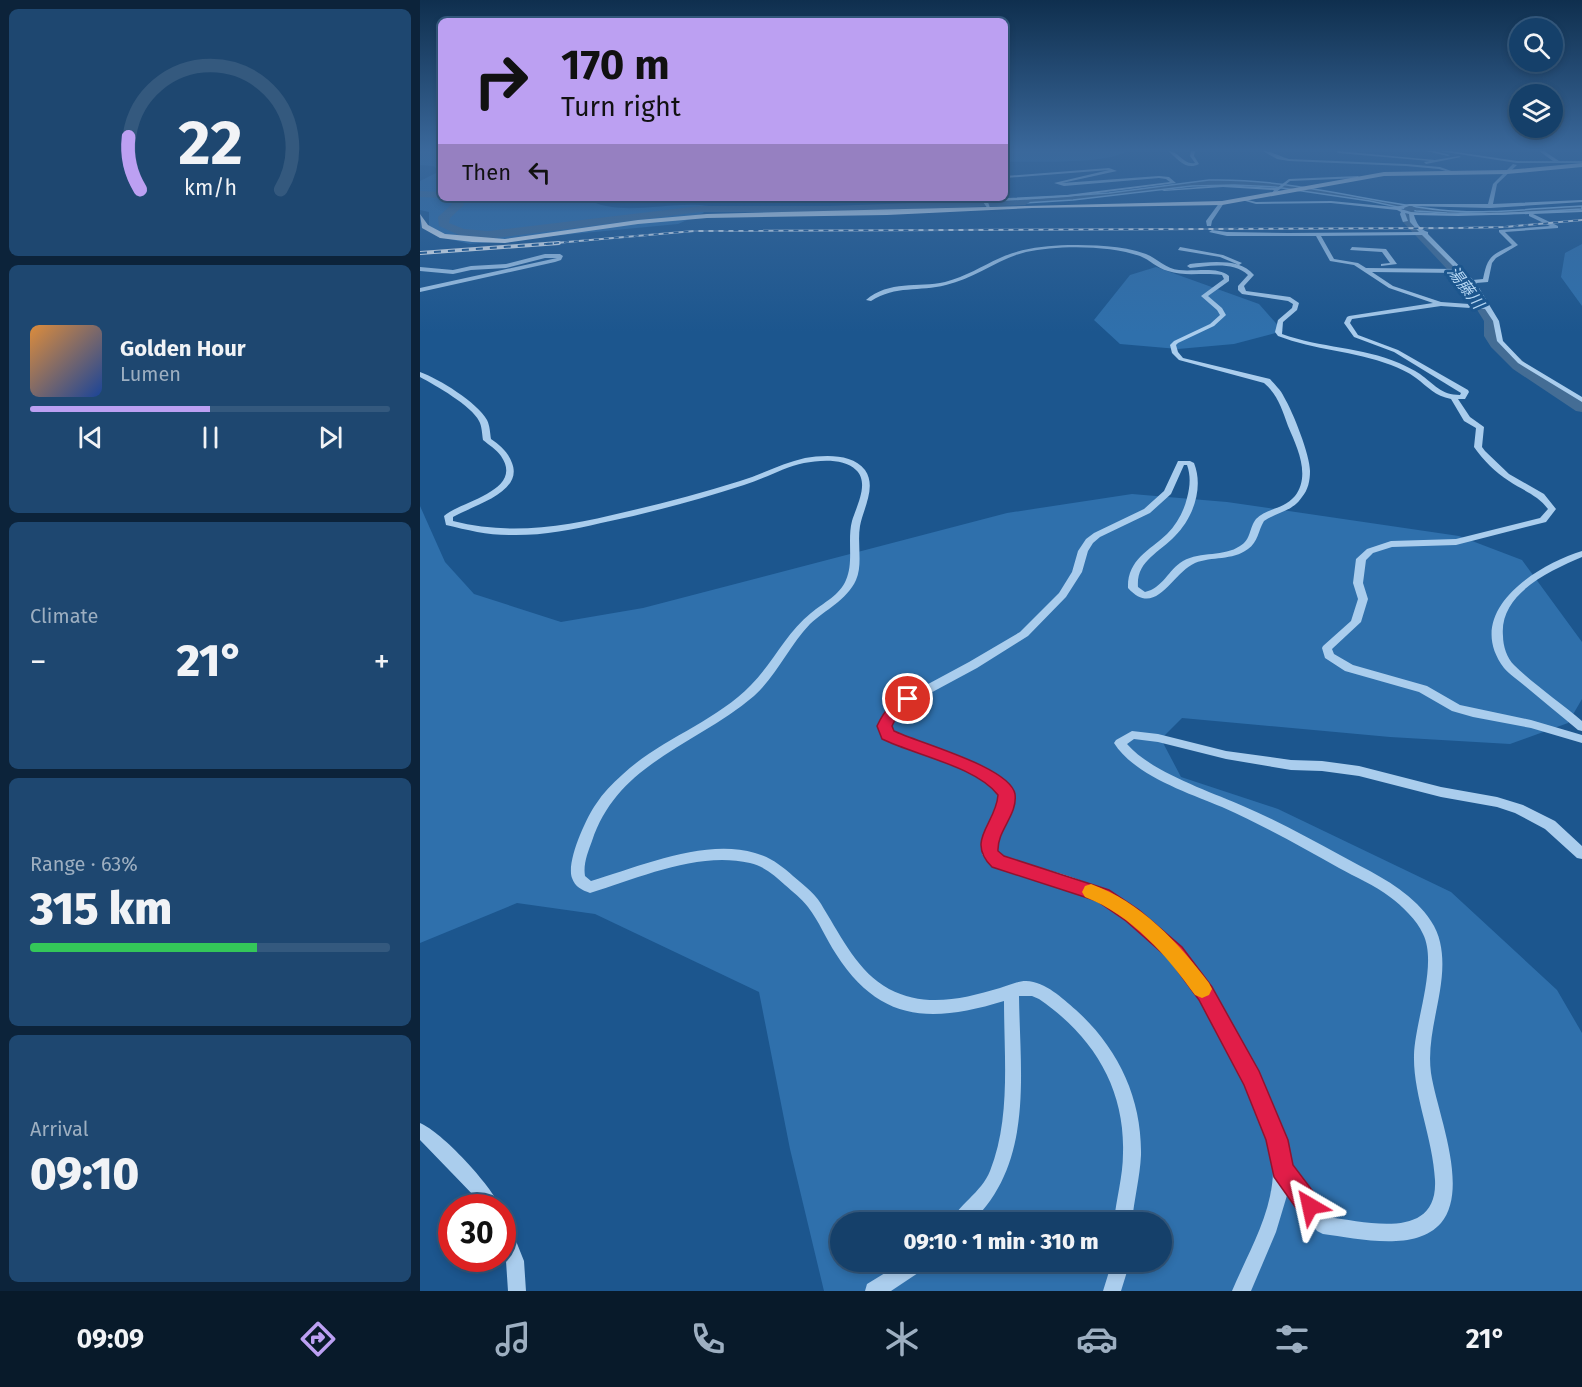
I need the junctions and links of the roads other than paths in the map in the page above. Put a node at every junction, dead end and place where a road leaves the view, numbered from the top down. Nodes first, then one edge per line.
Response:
1 (906, 211) edge
2 (1218, 211) edge
3 (1405, 211) edge
4 (1408, 211) edge
5 (1422, 211) edge
6 (1578, 211) edge
7 (1528, 214) junction
8 (420, 216) edge
9 (1405, 221) dead end
10 (1209, 225) dead end
11 (1212, 232) dead end
12 (1422, 233) junction
13 (1342, 235) junction
14 (1318, 236) junction
15 (1180, 249) dead end
16 (1352, 249) junction
17 (1361, 266) junction
18 (1166, 268) junction
19 (420, 270) edge
20 (1456, 271) junction
21 (1245, 282) junction
22 (1472, 282) junction
23 (420, 290) edge
24 (869, 300) dead end
25 (1441, 304) junction
26 (1482, 307) junction
27 (420, 374) edge
28 (1454, 398) junction
29 (1582, 400) edge
30 (1582, 554) edge
31 (1582, 727) edge
32 (1582, 739) edge
33 (1582, 854) edge
34 (1011, 993) junction
35 (420, 1131) edge
36 (1282, 1169) junction
37 (482, 1194) edge
38 (970, 1212) edge
39 (1124, 1212) edge
40 (515, 1272) edge
41 (905, 1272) edge
42 (1118, 1272) edge
43 (517, 1291) edge
44 (874, 1291) edge
45 (1112, 1291) edge
46 (1241, 1291) edge

1 - 8 main road
2 - 10 street
3 - 9 street
4 - 12 street
5 - 7 street
6 - 7 street
7 - 22 street
11 - 14 street
12 - 13 street
12 - 20 street
13 - 14 street
13 - 16 street
14 - 17 street
15 - 21 street
16 - 17 street
16 - 17 street
17 - 20 street
17 - 25 street
18 - 21 street
18 - 24 street
18 - 36 street
19 - 23 street
20 - 22 street
21 - 28 street
22 - 26 street
25 - 26 street
25 - 28 street
26 - 29 street
27 - 34 street
28 - 32 street
30 - 31 street
33 - 36 street
34 - 38 street
34 - 39 street
35 - 37 street
36 - 46 street
40 - 43 street
41 - 44 street
42 - 45 street

